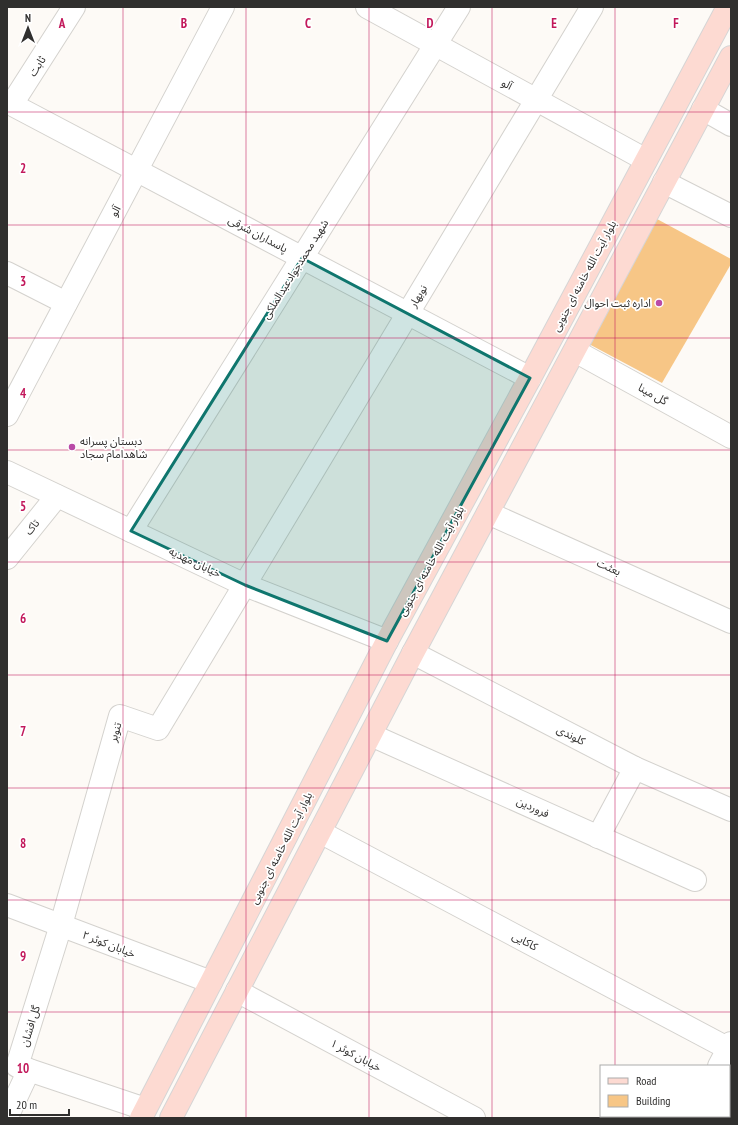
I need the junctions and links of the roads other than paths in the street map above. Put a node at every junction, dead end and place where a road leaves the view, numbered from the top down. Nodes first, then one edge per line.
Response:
1 (74, 7) edge
2 (223, 7) edge
3 (367, 7) edge
4 (459, 7) edge
5 (592, 7) edge
6 (728, 7) edge
7 (436, 44) junction
8 (731, 57) edge
9 (536, 100) junction
10 (9, 103) edge
11 (703, 109) junction
12 (731, 125) edge
13 (646, 160) junction
14 (137, 170) junction
15 (664, 182) junction
16 (731, 216) edge
17 (302, 258) junction
18 (7, 273) edge
19 (66, 303) junction
20 (408, 314) junction
21 (575, 351) junction
22 (530, 378) junction
23 (7, 415) edge
24 (731, 436) edge
25 (7, 472) edge
26 (57, 496) junction
27 (488, 513) junction
28 (132, 532) junction
29 (7, 558) edge
30 (245, 585) junction
31 (731, 622) edge
32 (387, 641) junction
33 (414, 653) junction
34 (371, 735) junction
35 (635, 768) junction
36 (731, 810) edge
37 (320, 832) junction
38 (598, 837) junction
39 (695, 880) dead end
40 (7, 905) edge
41 (61, 926) junction
42 (211, 982) junction
43 (237, 991) junction
44 (727, 1052) edge
45 (20, 1080) edge
46 (143, 1114) edge
47 (7, 1118) edge
48 (171, 1118) edge
49 (474, 1118) edge

1 - 10 street, ثابت
2 - 14 street, آلو
3 - 7 street, آلو
4 - 7 street, شهید محمدجوادعبدالملکی
5 - 9 street, نوبهار
6 - 13 main road, بلوار آیت الله خامنه ای جنوبی
7 - 9 street, آلو
7 - 17 street, شهید محمدجوادعبدالملکی
8 - 11 main road
9 - 13 street, آلو
9 - 20 street, نوبهار
10 - 14 street, پاسداران شرقی
11 - 12 street
11 - 15 main road
13 - 22 main road, بلوار آیت الله خامنه ای جنوبی
14 - 17 street, پاسداران شرقی
14 - 19 street, آلو
15 - 16 street
15 - 21 main road
17 - 20 street, پاسداران شرقی
17 - 28 street, شهید محمدجوادعبدالملکی
18 - 19 street
19 - 23 street, آلو
20 - 22 street, پاسداران شرقی
20 - 30 street, نوبهار
21 - 24 street, گل مینا
21 - 27 main road
22 - 32 main road, بلوار آیت الله خامنه ای جنوبی
25 - 26 street, خیابان مهدیه
26 - 28 street, خیابان مهدیه
26 - 29 street, تاک
27 - 31 street, بعثت
27 - 33 main road
28 - 30 street, خیابان مهدیه
30 - 32 street, خیابان مهدیه
30 - 41 street, تنوبر
32 - 33 main road
32 - 42 main road, بلوار آیت الله خامنه ای جنوبی
33 - 34 main road
33 - 35 street, کلوندی
34 - 37 main road
34 - 38 street, فروردین
35 - 36 street, کلوندی
35 - 38 street
37 - 43 main road
37 - 44 street, کاکایی
38 - 39 street, فروردین
40 - 41 street, خیابان کوثر ۲
41 - 42 street, خیابان کوثر ۲
41 - 45 street, گل افشان
42 - 46 main road, بلوار آیت الله خامنه ای جنوبی
43 - 48 main road
43 - 49 street, خیابان کوثر ۱
45 - 46 street, گل افشان
45 - 47 street

